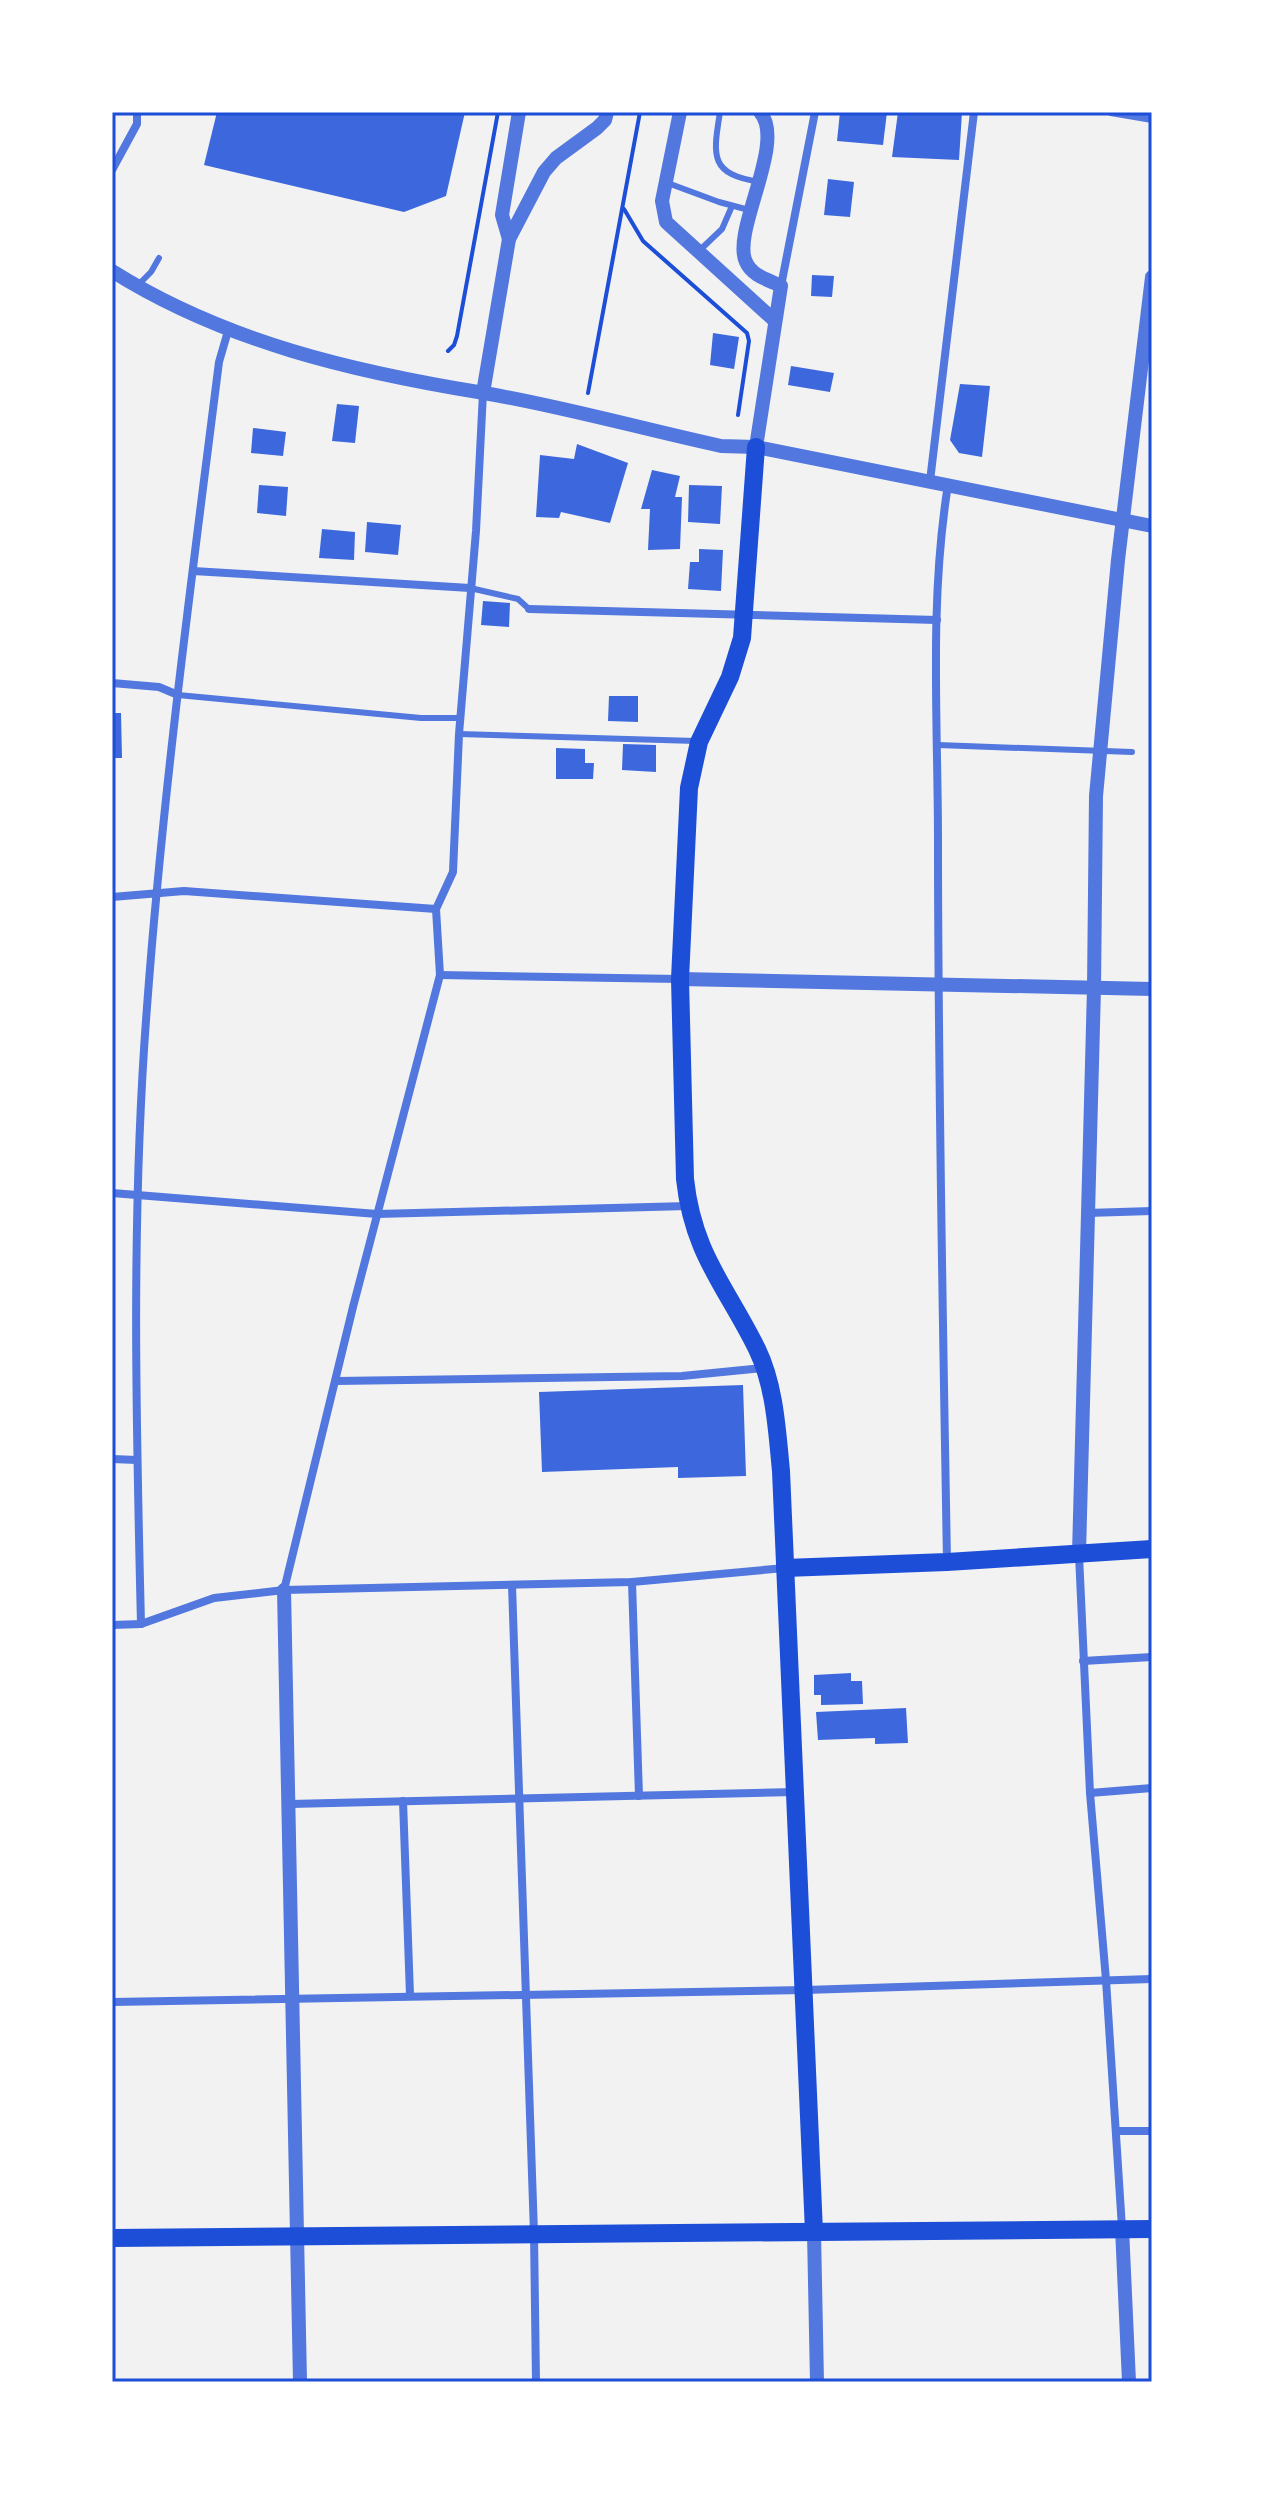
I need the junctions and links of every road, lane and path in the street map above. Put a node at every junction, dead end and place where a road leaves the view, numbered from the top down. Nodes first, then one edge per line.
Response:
1 (137, 112) edge
2 (498, 112) edge
3 (519, 112) edge
4 (607, 112) edge
5 (640, 112) edge
6 (680, 112) edge
7 (720, 112) edge
8 (760, 112) edge
9 (815, 112) edge
10 (974, 112) edge
11 (1111, 112) edge
12 (1152, 119) edge
13 (112, 170) edge
14 (665, 182) junction
15 (760, 182) junction
16 (732, 206) junction
17 (622, 207) junction
18 (752, 211) junction
19 (509, 239) junction
20 (697, 253) junction
21 (159, 258) dead end
22 (112, 271) edge
23 (1152, 277) edge
24 (781, 286) junction
25 (136, 287) junction
26 (774, 320) junction
27 (228, 331) junction
28 (448, 351) dead end
29 (1148, 351) edge
30 (483, 393) junction
31 (588, 393) dead end
32 (738, 415) dead end
33 (756, 447) junction
34 (930, 481) junction
35 (948, 485) junction
36 (1123, 520) junction
37 (1152, 526) edge
38 (193, 571) junction
39 (470, 588) junction
40 (529, 609) joint
41 (746, 613) junction
42 (937, 620) junction
43 (112, 683) edge
44 (178, 695) junction
45 (461, 718) junction
46 (459, 734) junction
47 (699, 742) junction
48 (938, 745) junction
49 (1099, 749) junction
50 (1132, 752) dead end
51 (158, 895) junction
52 (112, 897) edge
53 (436, 909) junction
54 (440, 975) junction
55 (680, 979) junction
56 (938, 986) junction
57 (1094, 988) junction
58 (1152, 989) edge
59 (112, 1193) edge
60 (138, 1194) junction
61 (688, 1206) junction
62 (1152, 1211) edge
63 (1086, 1213) junction
64 (377, 1214) junction
65 (763, 1368) junction
66 (336, 1381) junction
67 (112, 1459) edge
68 (137, 1460) junction
69 (1152, 1549) edge
70 (1079, 1554) junction
71 (947, 1562) junction
72 (785, 1568) junction
73 (632, 1582) junction
74 (512, 1585) junction
75 (284, 1590) junction
76 (141, 1624) junction
77 (112, 1625) edge
78 (1152, 1657) edge
79 (1083, 1661) junction
80 (1152, 1788) edge
81 (795, 1792) junction
82 (1090, 1793) junction
83 (639, 1796) junction
84 (519, 1799) junction
85 (403, 1801) junction
86 (290, 1804) junction
87 (1152, 1979) edge
88 (1106, 1980) junction
89 (805, 1990) junction
90 (524, 1994) junction
91 (410, 1995) junction
92 (293, 1997) junction
93 (112, 2002) edge
94 (1117, 2131) junction
95 (1152, 2131) edge
96 (1122, 2228) junction
97 (1152, 2229) edge
98 (814, 2232) junction
99 (534, 2233) junction
100 (297, 2237) junction
101 (112, 2238) edge
102 (300, 2382) edge
103 (536, 2382) edge
104 (817, 2382) edge
105 (1129, 2382) edge

1 - 13 street
2 - 28 path
3 - 19 street
4 - 19 street
5 - 17 path
6 - 14 street
7 - 15 lane
8 - 15 street
9 - 24 street
10 - 34 street
11 - 12 street
14 - 16 lane
14 - 20 street
15 - 18 street
16 - 18 lane
16 - 20 lane
17 - 31 path
17 - 32 path
18 - 24 street
19 - 30 street
20 - 26 street
21 - 25 lane
22 - 25 street
23 - 29 street
24 - 26 street
25 - 27 street
26 - 33 street
27 - 30 street
27 - 38 street
29 - 36 street
30 - 33 street
30 - 39 street
33 - 34 street
33 - 41 main road
34 - 35 street
35 - 36 street
35 - 42 street
36 - 37 street
36 - 49 street
38 - 39 street
38 - 44 street
39 - 40 lane
39 - 45 street
40 - 41 street
41 - 42 street
41 - 47 main road
42 - 48 street
43 - 44 street
44 - 45 lane
44 - 51 street
45 - 46 street
46 - 47 lane
46 - 53 street
47 - 55 main road
48 - 49 lane
48 - 56 street
49 - 50 lane
49 - 57 street
51 - 52 street
51 - 53 street
51 - 60 street
53 - 54 street
54 - 55 street
54 - 64 street
55 - 56 street
55 - 61 main road
56 - 57 street
56 - 71 street
57 - 58 street
57 - 63 street
59 - 60 street
60 - 64 street
60 - 68 street
61 - 64 street
61 - 65 main road
62 - 63 street
63 - 70 street
64 - 66 street
65 - 66 street
65 - 72 main road
66 - 75 street
67 - 68 street
68 - 76 street
69 - 70 main road
70 - 71 main road
70 - 79 street
71 - 72 main road
72 - 73 street
72 - 81 main road
73 - 74 street
73 - 83 street
74 - 75 street
74 - 84 street
75 - 76 street
75 - 86 street
76 - 77 street
78 - 79 street
79 - 82 street
80 - 82 street
81 - 83 street
81 - 89 main road
82 - 88 street
83 - 84 street
84 - 85 street
84 - 90 street
85 - 86 street
85 - 91 street
86 - 92 street
87 - 88 street
88 - 89 street
88 - 94 street
89 - 90 street
89 - 98 main road
90 - 91 street
90 - 99 street
91 - 92 street
92 - 93 street
92 - 100 street
94 - 95 street
94 - 96 street
96 - 97 main road
96 - 98 main road
96 - 105 street
98 - 99 main road
98 - 104 street
99 - 100 main road
99 - 103 street
100 - 101 main road
100 - 102 street

